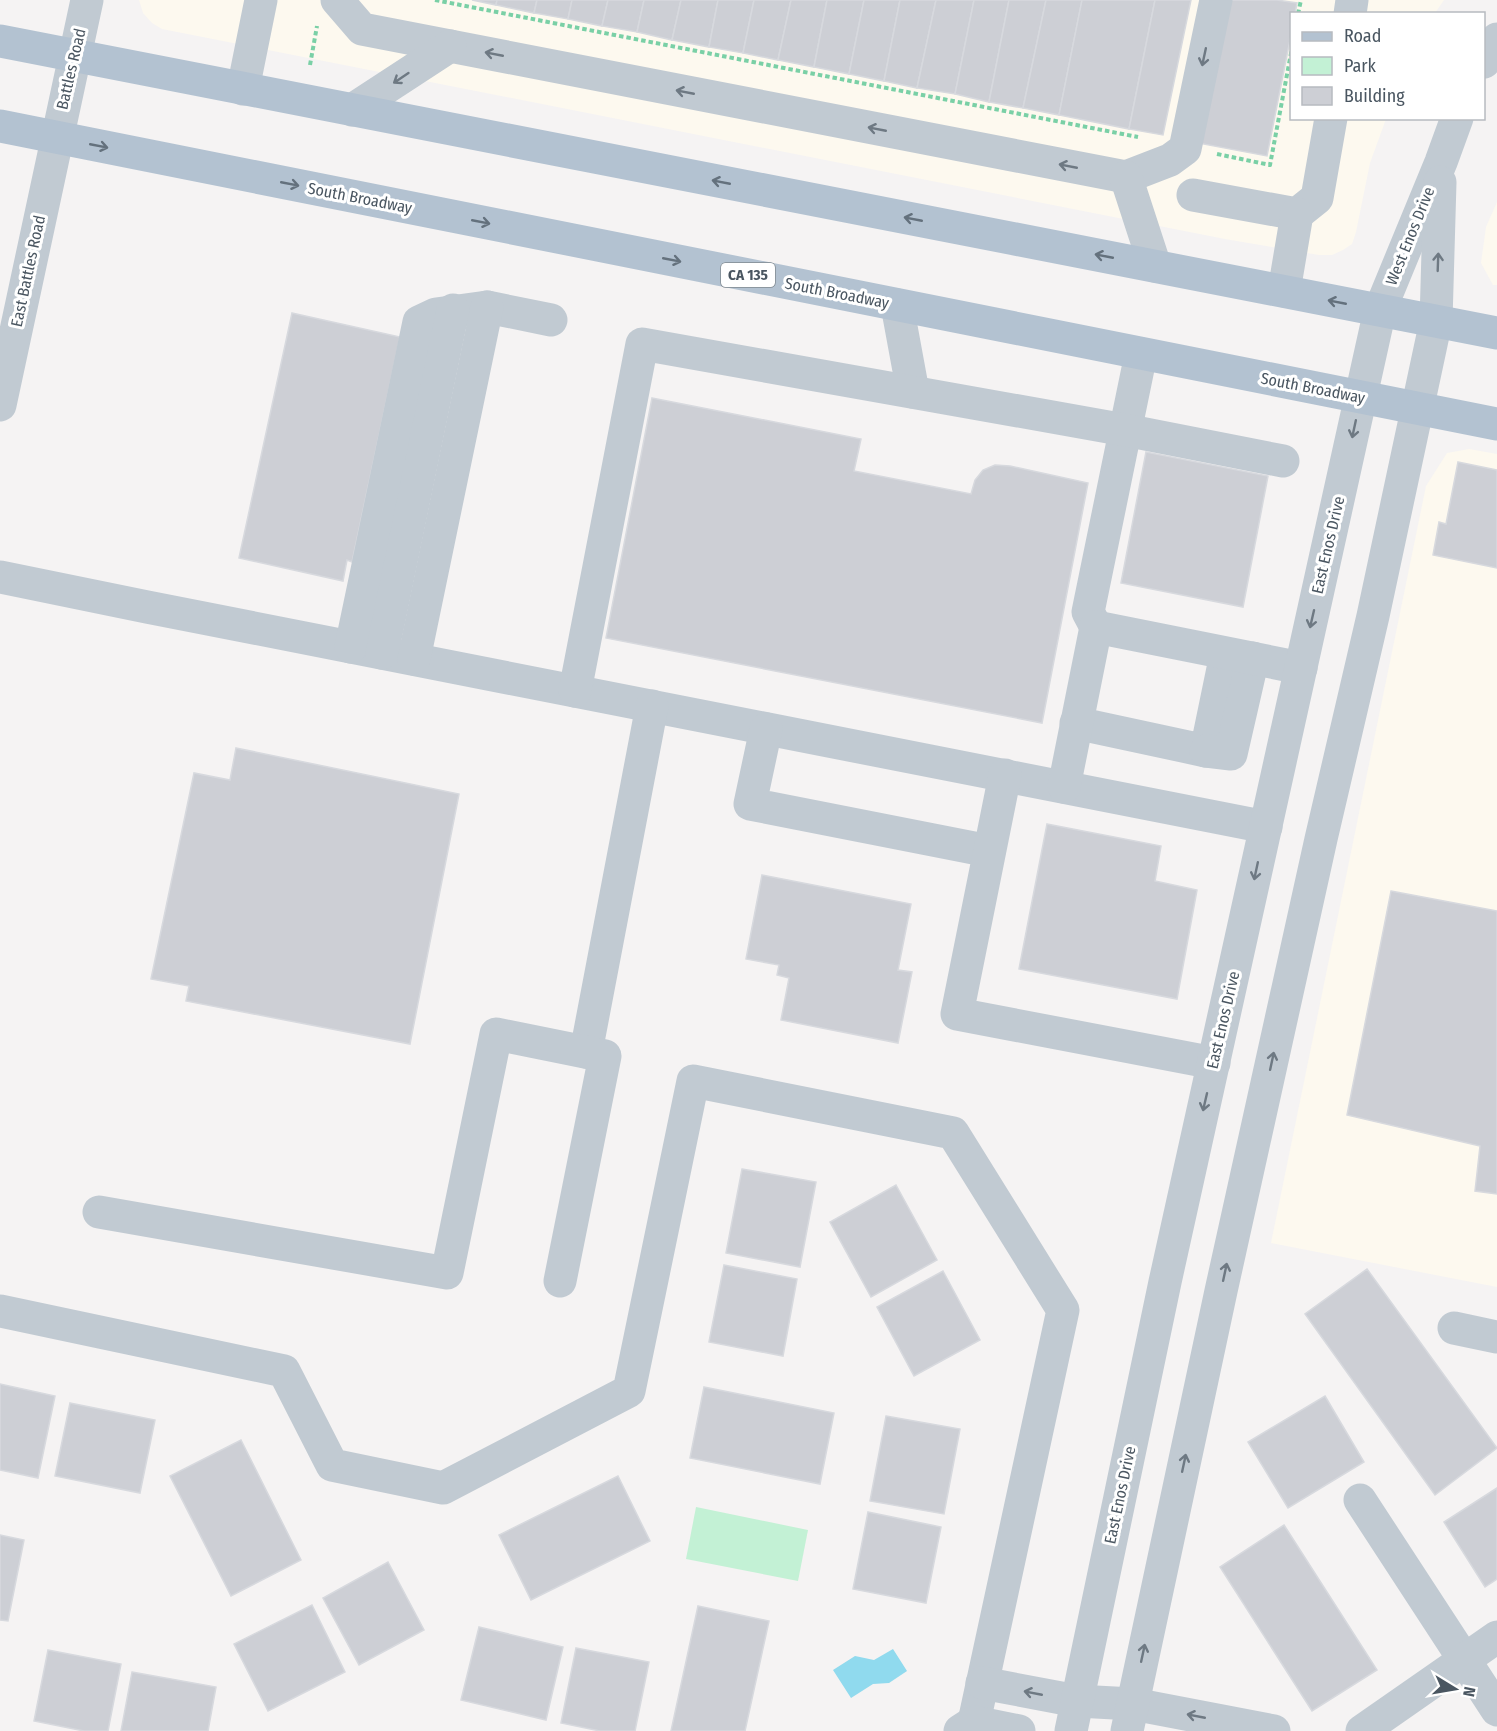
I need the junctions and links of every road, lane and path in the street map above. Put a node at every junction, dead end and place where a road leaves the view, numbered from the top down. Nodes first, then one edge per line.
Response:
1 (87, 0) edge
2 (261, 0) edge
3 (435, 0) edge
4 (1216, 0) edge
5 (328, 8) edge
6 (1497, 39) edge
7 (0, 41) edge
8 (450, 46) junction
9 (74, 56) junction
10 (1290, 58) edge
11 (1485, 60) edge
12 (310, 65) dead end
13 (243, 89) junction
14 (352, 110) junction
15 (1331, 120) edge
16 (1455, 120) edge
17 (0, 126) edge
18 (56, 138) junction
19 (1146, 139) dead end
20 (1208, 152) dead end
21 (1441, 162) junction
22 (1126, 177) junction
23 (1193, 195) dead end
24 (1298, 214) junction
25 (1155, 266) junction
26 (1284, 291) junction
27 (897, 305) junction
28 (462, 310) junction
29 (1380, 310) junction
30 (551, 320) dead end
31 (1436, 321) junction
32 (1497, 333) edge
33 (1141, 354) junction
34 (913, 392) junction
35 (1361, 397) junction
36 (0, 405) edge
37 (1417, 408) junction
38 (1497, 424) edge
39 (1125, 430) junction
40 (1283, 461) dead end
41 (0, 577) edge
42 (1096, 627) junction
43 (382, 653) junction
44 (1240, 656) junction
45 (1301, 668) junction
46 (575, 691) junction
47 (652, 706) junction
48 (1076, 723) junction
49 (766, 729) junction
50 (1005, 775) junction
51 (1064, 787) junction
52 (1266, 827) junction
53 (989, 851) junction
54 (586, 1052) junction
55 (1214, 1063) junction
56 (99, 1212) dead end
57 (560, 1281) dead end
58 (0, 1311) edge
59 (1454, 1328) dead end
60 (1497, 1336) edge
61 (1360, 1500) dead end
62 (1497, 1637) edge
63 (1464, 1660) junction
64 (982, 1683) junction
65 (1497, 1710) edge
66 (1074, 1716) edge
67 (1130, 1717) edge
68 (967, 1726) edge
69 (1019, 1731) edge
70 (1274, 1731) edge
71 (1362, 1731) edge

1 - 9 street, Battles Road
2 - 13 street
3 - 19 path
4 -> 22 street
5 - 8 street
5 - 12 path
6 - 11 street
7 - 9 main road
8 -> 14 street
22 -> 8 street
9 - 13 main road
9 - 18 street, Battles Road
10 - 20 path
13 - 14 main road
25 -> 14 main road
15 - 24 street
16 - 21 street, West Enos Drive
17 - 18 main road, South Broadway / CA 135
18 -> 27 main road, South Broadway / CA 135
18 - 36 street, East Battles Road
21 - 29 street, West Enos Drive
31 -> 21 street, West Enos Drive
22 - 25 street
23 - 24 street
24 - 26 street
25 - 26 main road
29 -> 26 main road
27 - 33 main road, South Broadway / CA 135
27 - 34 street
28 - 30 street
28 - 43 street
28 - 43 street
29 - 31 main road
29 - 35 street, East Enos Drive
31 - 32 main road
31 - 37 street
33 - 35 main road, South Broadway / CA 135
33 - 39 street
34 - 39 street
34 - 46 street
35 - 37 main road, South Broadway / CA 135
35 -> 45 street, East Enos Drive
37 - 38 main road, South Broadway / CA 135
67 -> 37 street
39 - 40 street
39 - 42 street
41 - 43 street
42 - 44 street
42 - 48 street
43 - 46 street
44 - 45 street
44 - 48 street
45 - 52 street, East Enos Drive
46 - 47 street
47 - 49 street
47 - 54 street
48 - 51 street
49 - 50 street
49 - 53 street
50 - 51 street
50 - 53 street
51 - 52 street
52 -> 55 street, East Enos Drive
53 - 55 street
54 - 56 street
54 - 57 street
55 -> 66 street, East Enos Drive
58 - 64 street
59 - 60 street
61 - 63 street
62 - 63 street
63 - 65 street
63 - 71 street
66 -> 64 street
64 - 68 street
66 - 67 street
70 -> 67 street
68 - 69 street

